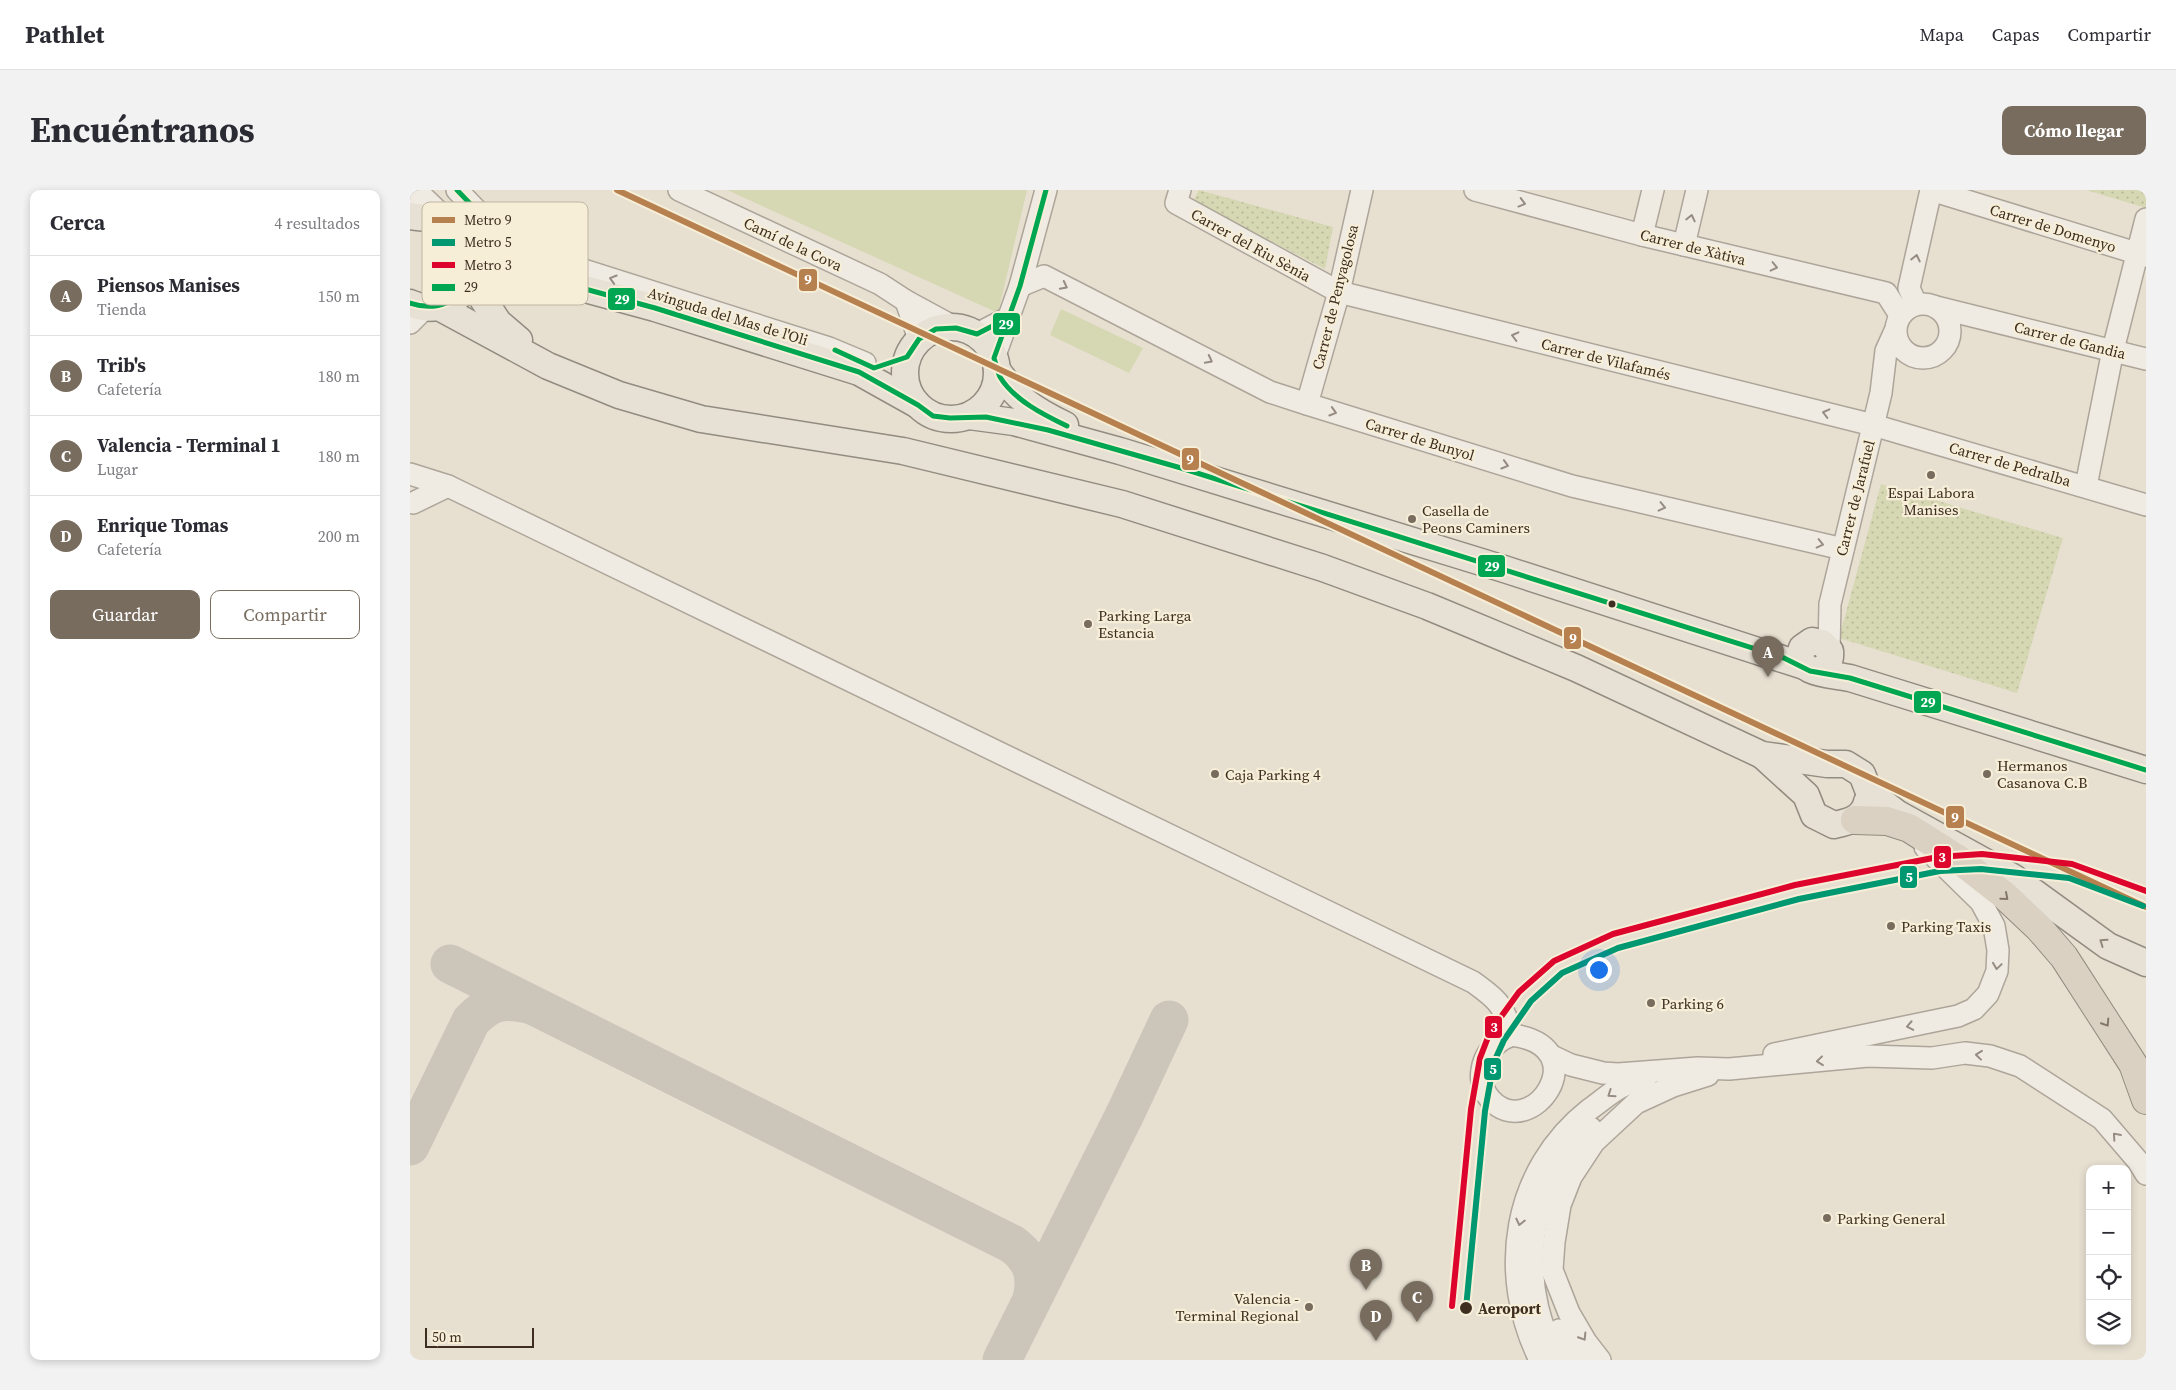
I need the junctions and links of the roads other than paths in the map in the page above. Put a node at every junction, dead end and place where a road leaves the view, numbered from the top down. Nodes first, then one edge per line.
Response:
1 (457, 190) edge
2 (679, 190) edge
3 (1046, 190) edge
4 (1180, 190) edge
5 (1362, 190) edge
6 (1475, 190) edge
7 (1653, 190) edge
8 (1697, 190) edge
9 (1931, 190) edge
10 (410, 192) edge
11 (428, 202) edge
12 (469, 202) edge
13 (2146, 219) edge
14 (1642, 235) junction
15 (1684, 245) junction
16 (2142, 255) edge
17 (588, 271) edge
18 (1020, 286) junction
19 (588, 290) edge
20 (1339, 292) junction
21 (906, 301) junction
22 (435, 305) edge
23 (488, 305) edge
24 (421, 310) edge
25 (1912, 314) junction
26 (1008, 318) junction
27 (1994, 321) junction
28 (965, 331) junction
29 (1951, 331) junction
30 (913, 348) junction
31 (2113, 350) junction
32 (1910, 356) junction
33 (2146, 358) edge
34 (996, 364) junction
35 (548, 366) junction
36 (866, 370) junction
37 (1881, 393) junction
38 (1308, 404) junction
39 (918, 405) junction
40 (969, 416) junction
41 (1873, 425) junction
42 (1120, 451) junction
43 (410, 474) edge
44 (448, 486) junction
45 (2086, 486) junction
46 (411, 499) edge
47 (2146, 505) edge
48 (1843, 549) junction
49 (1815, 655) junction
50 (1762, 755) junction
51 (2146, 761) edge
52 (1827, 764) junction
53 (2146, 770) edge
54 (1869, 792) junction
55 (1806, 796) junction
56 (1855, 820) junction
57 (1909, 828) junction
58 (2146, 963) edge
59 (1505, 1038) junction
60 (1552, 1056) junction
61 (1755, 1067) junction
62 (1673, 1078) junction
63 (2146, 1100) edge
64 (2146, 1174) edge
65 (1560, 1205) junction
66 (1540, 1360) edge
67 (1559, 1360) edge
68 (1578, 1360) edge
69 (1600, 1360) edge

12 -> 1 street, Avinguda del Mas de l'Oli
2 - 21 street, Camí de la Cova
3 - 18 street
4 - 20 street, Carrer del Riu Sènia
5 - 20 street, Carrer de Penyagolosa
6 -> 14 street, Carrer de Xàtiva
7 - 14 street
15 -> 8 street
9 - 16 street, Carrer de Domenyo
25 -> 9 street
10 - 11 street
13 - 16 street
14 - 15 street, Carrer de Xàtiva
15 -> 25 street, Carrer de Xàtiva
16 - 31 street
36 -> 17 street, Avinguda del Mas de l'Oli
18 - 26 street
18 -> 38 street, Carrer de Bunyol
19 - 36 main road
20 - 38 street, Carrer de Penyagolosa
41 -> 20 street, Carrer de Vilafamés
21 - 28 street, Camí de la Cova
21 - 30 street
22 - 24 main road
23 - 35 main road
24 - 35 main road
25 - 27 street, Carrer de Gandia
25 - 29 street
25 - 32 street
25 - 37 street, Carrer de Jarafuel
26 - 28 street
26 - 34 street
27 - 29 street, Carrer de Gandia
27 - 31 street, Carrer de Gandia
28 - 30 main road
28 - 34 main road
29 - 32 street
30 - 36 main road
30 - 39 main road
31 - 33 street, Carrer de Gandia
31 - 45 street
32 - 37 street, Carrer de Jarafuel
34 - 40 main road
34 - 42 main road
35 - 50 main road
36 - 39 main road
37 - 41 street, Carrer de Jarafuel
38 -> 48 street, Carrer de Bunyol
39 - 40 main road
40 - 42 main road
41 - 45 street, Carrer de Pedralba
41 - 48 street, Carrer de Jarafuel
42 - 49 main road
43 - 44 street
44 - 46 street
44 - 59 street
45 - 47 street, Carrer de Pedralba
48 - 49 street, Carrer de Jarafuel
49 - 51 main road
49 - 53 main road
50 - 52 main road
50 - 55 main road
52 - 54 main road
52 - 55 main road
54 - 56 main road
58 -> 54 main road
55 - 56 main road
56 - 57 highway
57 -> 61 street
57 -> 63 highway
59 - 60 street
59 - 60 street
60 - 62 street
61 - 62 street
64 -> 61 street
62 - 65 street
62 -> 66 street
62 - 67 street
65 - 68 street
65 -> 69 street

